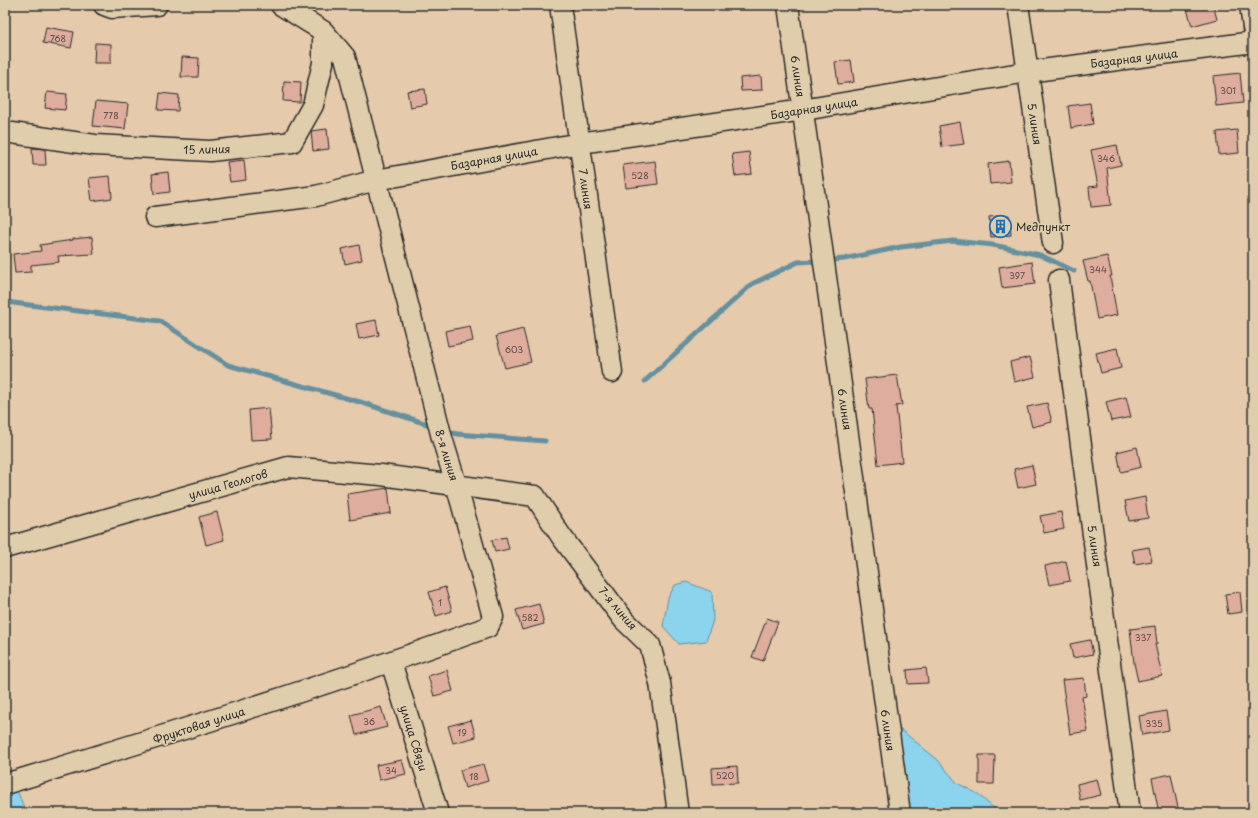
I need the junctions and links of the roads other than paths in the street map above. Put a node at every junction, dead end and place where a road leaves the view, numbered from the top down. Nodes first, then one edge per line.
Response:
1 (104, 5) edge
2 (157, 5) edge
3 (281, 5) edge
4 (560, 5) edge
5 (788, 5) edge
6 (1018, 5) edge
7 (1250, 5) edge
8 (1253, 28) edge
9 (323, 31) junction
10 (1253, 42) edge
11 (1028, 72) junction
12 (803, 110) junction
13 (5, 132) edge
14 (580, 143) junction
15 (376, 180) junction
16 (155, 217) dead end
17 (1053, 243) dead end
18 (1058, 280) dead end
19 (612, 372) dead end
20 (456, 484) junction
21 (5, 548) edge
22 (391, 662) junction
23 (5, 784) edge
24 (438, 813) edge
25 (678, 813) edge
26 (900, 813) edge
27 (1130, 813) edge

1 - 2 street
3 - 9 street, 8-я линия
4 - 14 street, 7 линия
5 - 12 street, 6 линия
6 - 11 street, 5 линия
7 - 8 street
9 - 13 street, 15 линия
9 - 15 street, 8-я линия
10 - 11 street, Базарная улица
11 - 12 street, Базарная улица
11 - 17 street, 5 линия
12 - 14 street, Базарная улица
12 - 26 street, 6 линия
14 - 15 street, Базарная улица
14 - 19 street, 7 линия
15 - 16 street, Базарная улица
15 - 20 street, 8-я линия
18 - 27 street, 5 линия
20 - 21 street, улица Геологов
20 - 22 street, 8-я линия
20 - 25 street, 7-я линия
22 - 23 street, Фруктовая улица
22 - 24 street, улица Связи

